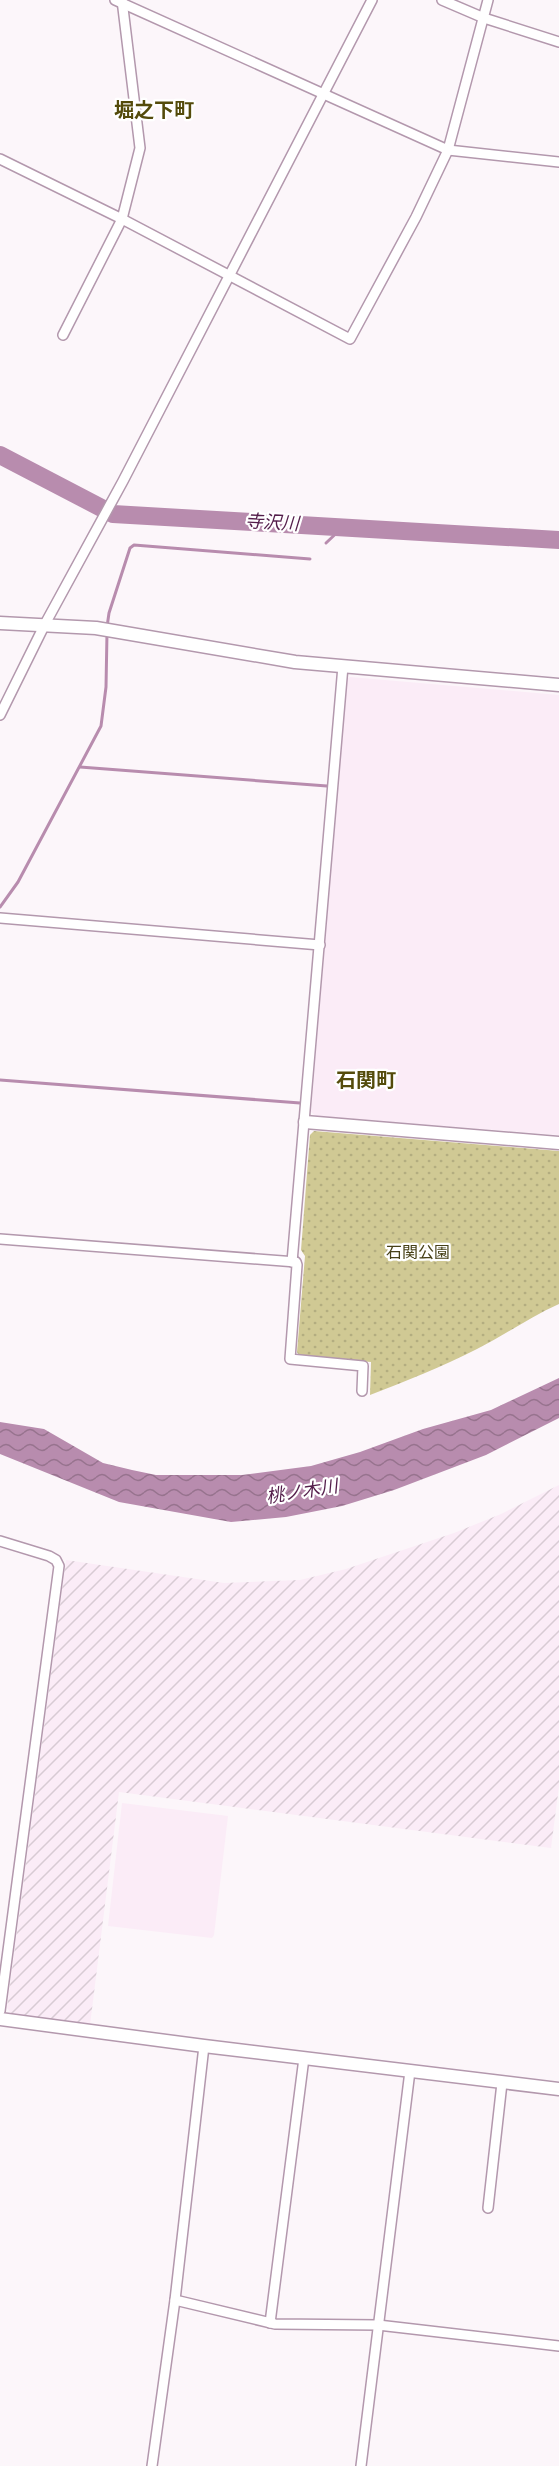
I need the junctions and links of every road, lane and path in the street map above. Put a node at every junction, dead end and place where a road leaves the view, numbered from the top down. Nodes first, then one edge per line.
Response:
1 (372, 0) edge
2 (442, 0) edge
3 (488, 0) edge
4 (119, 1) edge
5 (484, 18) junction
6 (559, 42) edge
7 (322, 95) junction
8 (448, 150) junction
9 (0, 159) edge
10 (559, 162) edge
11 (122, 219) junction
12 (229, 277) junction
13 (63, 335) dead end
14 (0, 623) edge
15 (45, 624) junction
16 (343, 666) junction
17 (559, 685) edge
18 (0, 715) edge
19 (0, 918) edge
20 (320, 945) junction
21 (305, 1122) junction
22 (559, 1143) edge
23 (0, 1239) edge
24 (292, 1262) junction
25 (362, 1391) dead end
26 (0, 1541) edge
27 (0, 2011) edge
28 (0, 2019) edge
29 (204, 2046) junction
30 (304, 2058) junction
31 (410, 2071) junction
32 (502, 2083) junction
33 (559, 2089) edge
34 (488, 2208) dead end
35 (175, 2300) junction
36 (270, 2323) junction
37 (378, 2325) junction
38 (559, 2346) edge
39 (152, 2466) edge
40 (361, 2466) edge

1 - 7 street
2 - 5 street
3 - 5 street
4 - 7 street
4 - 11 street
5 - 6 street
5 - 8 street
7 - 8 street
7 - 12 street
8 - 10 street
8 - 12 street
9 - 11 street
11 - 12 street
11 - 13 street
12 - 15 street
14 - 15 street
15 - 16 street
15 - 18 street
16 - 17 street
16 - 20 street
19 - 20 street
20 - 21 street
21 - 22 street
21 - 24 street
23 - 24 street
24 - 25 street
26 - 27 street
28 - 29 street
29 - 30 street
29 - 35 street
30 - 31 street
30 - 36 street
31 - 32 street
31 - 37 street
32 - 33 street
32 - 34 street
35 - 36 street
35 - 39 street
36 - 37 street
37 - 38 street
37 - 40 street

